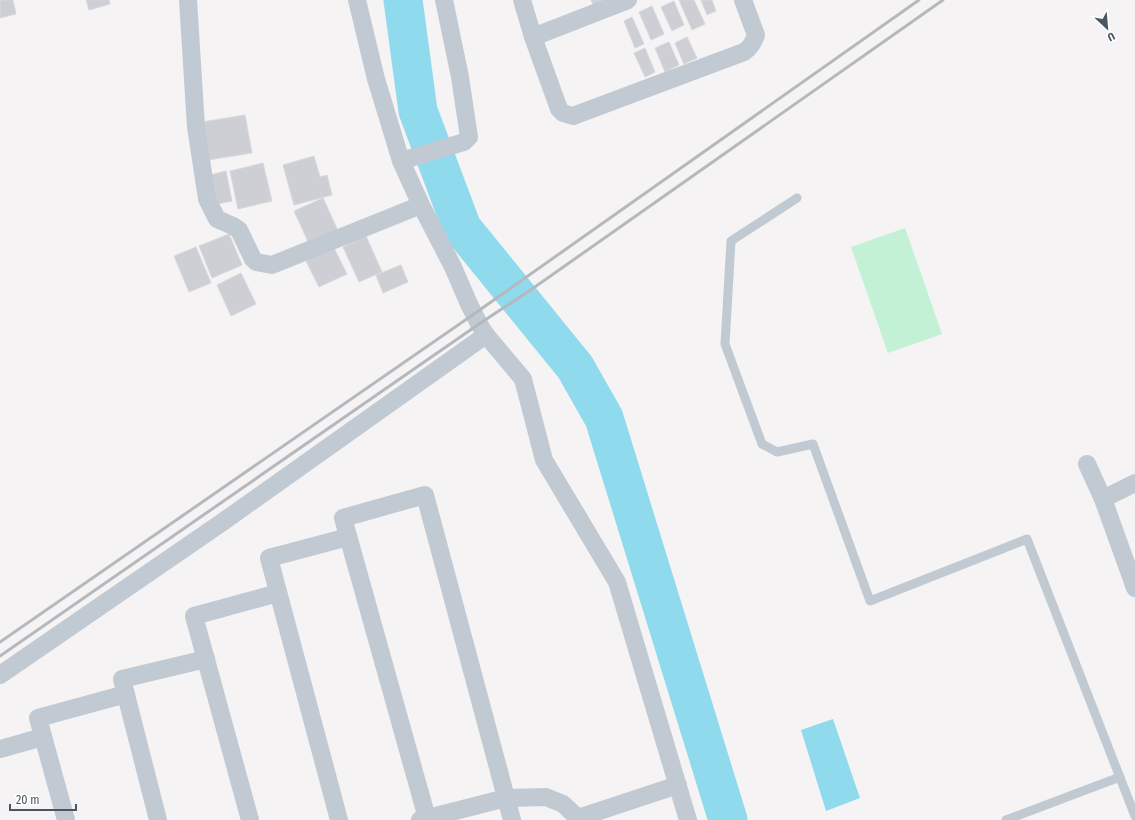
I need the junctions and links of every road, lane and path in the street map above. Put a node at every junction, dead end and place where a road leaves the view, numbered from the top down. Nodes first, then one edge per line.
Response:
1 (188, 0) edge
2 (357, 0) edge
3 (444, 0) edge
4 (522, 0) edge
5 (628, 0) edge
6 (743, 0) edge
7 (533, 36) junction
8 (409, 159) junction
9 (797, 198) dead end
10 (421, 205) junction
11 (486, 335) junction
12 (1087, 464) dead end
13 (1135, 484) edge
14 (1103, 500) junction
15 (348, 536) junction
16 (1135, 588) edge
17 (278, 593) junction
18 (206, 659) junction
19 (0, 675) edge
20 (126, 694) junction
21 (43, 737) junction
22 (0, 748) edge
23 (1120, 777) junction
24 (678, 785) junction
25 (506, 798) junction
26 (1135, 816) edge
27 (423, 819) edge
28 (578, 819) edge
29 (66, 820) edge
30 (158, 820) edge
31 (250, 820) edge
32 (338, 820) edge
33 (512, 820) edge
34 (688, 820) edge
35 (1006, 820) edge

1 - 10 street
2 - 8 street
3 - 8 street
4 - 7 street
5 - 7 street
6 - 7 street
8 - 10 street
9 - 23 lane
10 - 11 street
11 - 19 street
11 - 24 street
12 - 14 street
13 - 14 street
14 - 16 street
15 - 17 street
15 - 25 street
15 - 27 street
17 - 18 street
17 - 32 street
18 - 20 street
18 - 31 street
20 - 21 street
20 - 30 street
21 - 22 street
21 - 29 street
23 - 26 lane
23 - 35 lane
24 - 28 street
24 - 34 street
25 - 27 street
25 - 28 street
25 - 33 street

